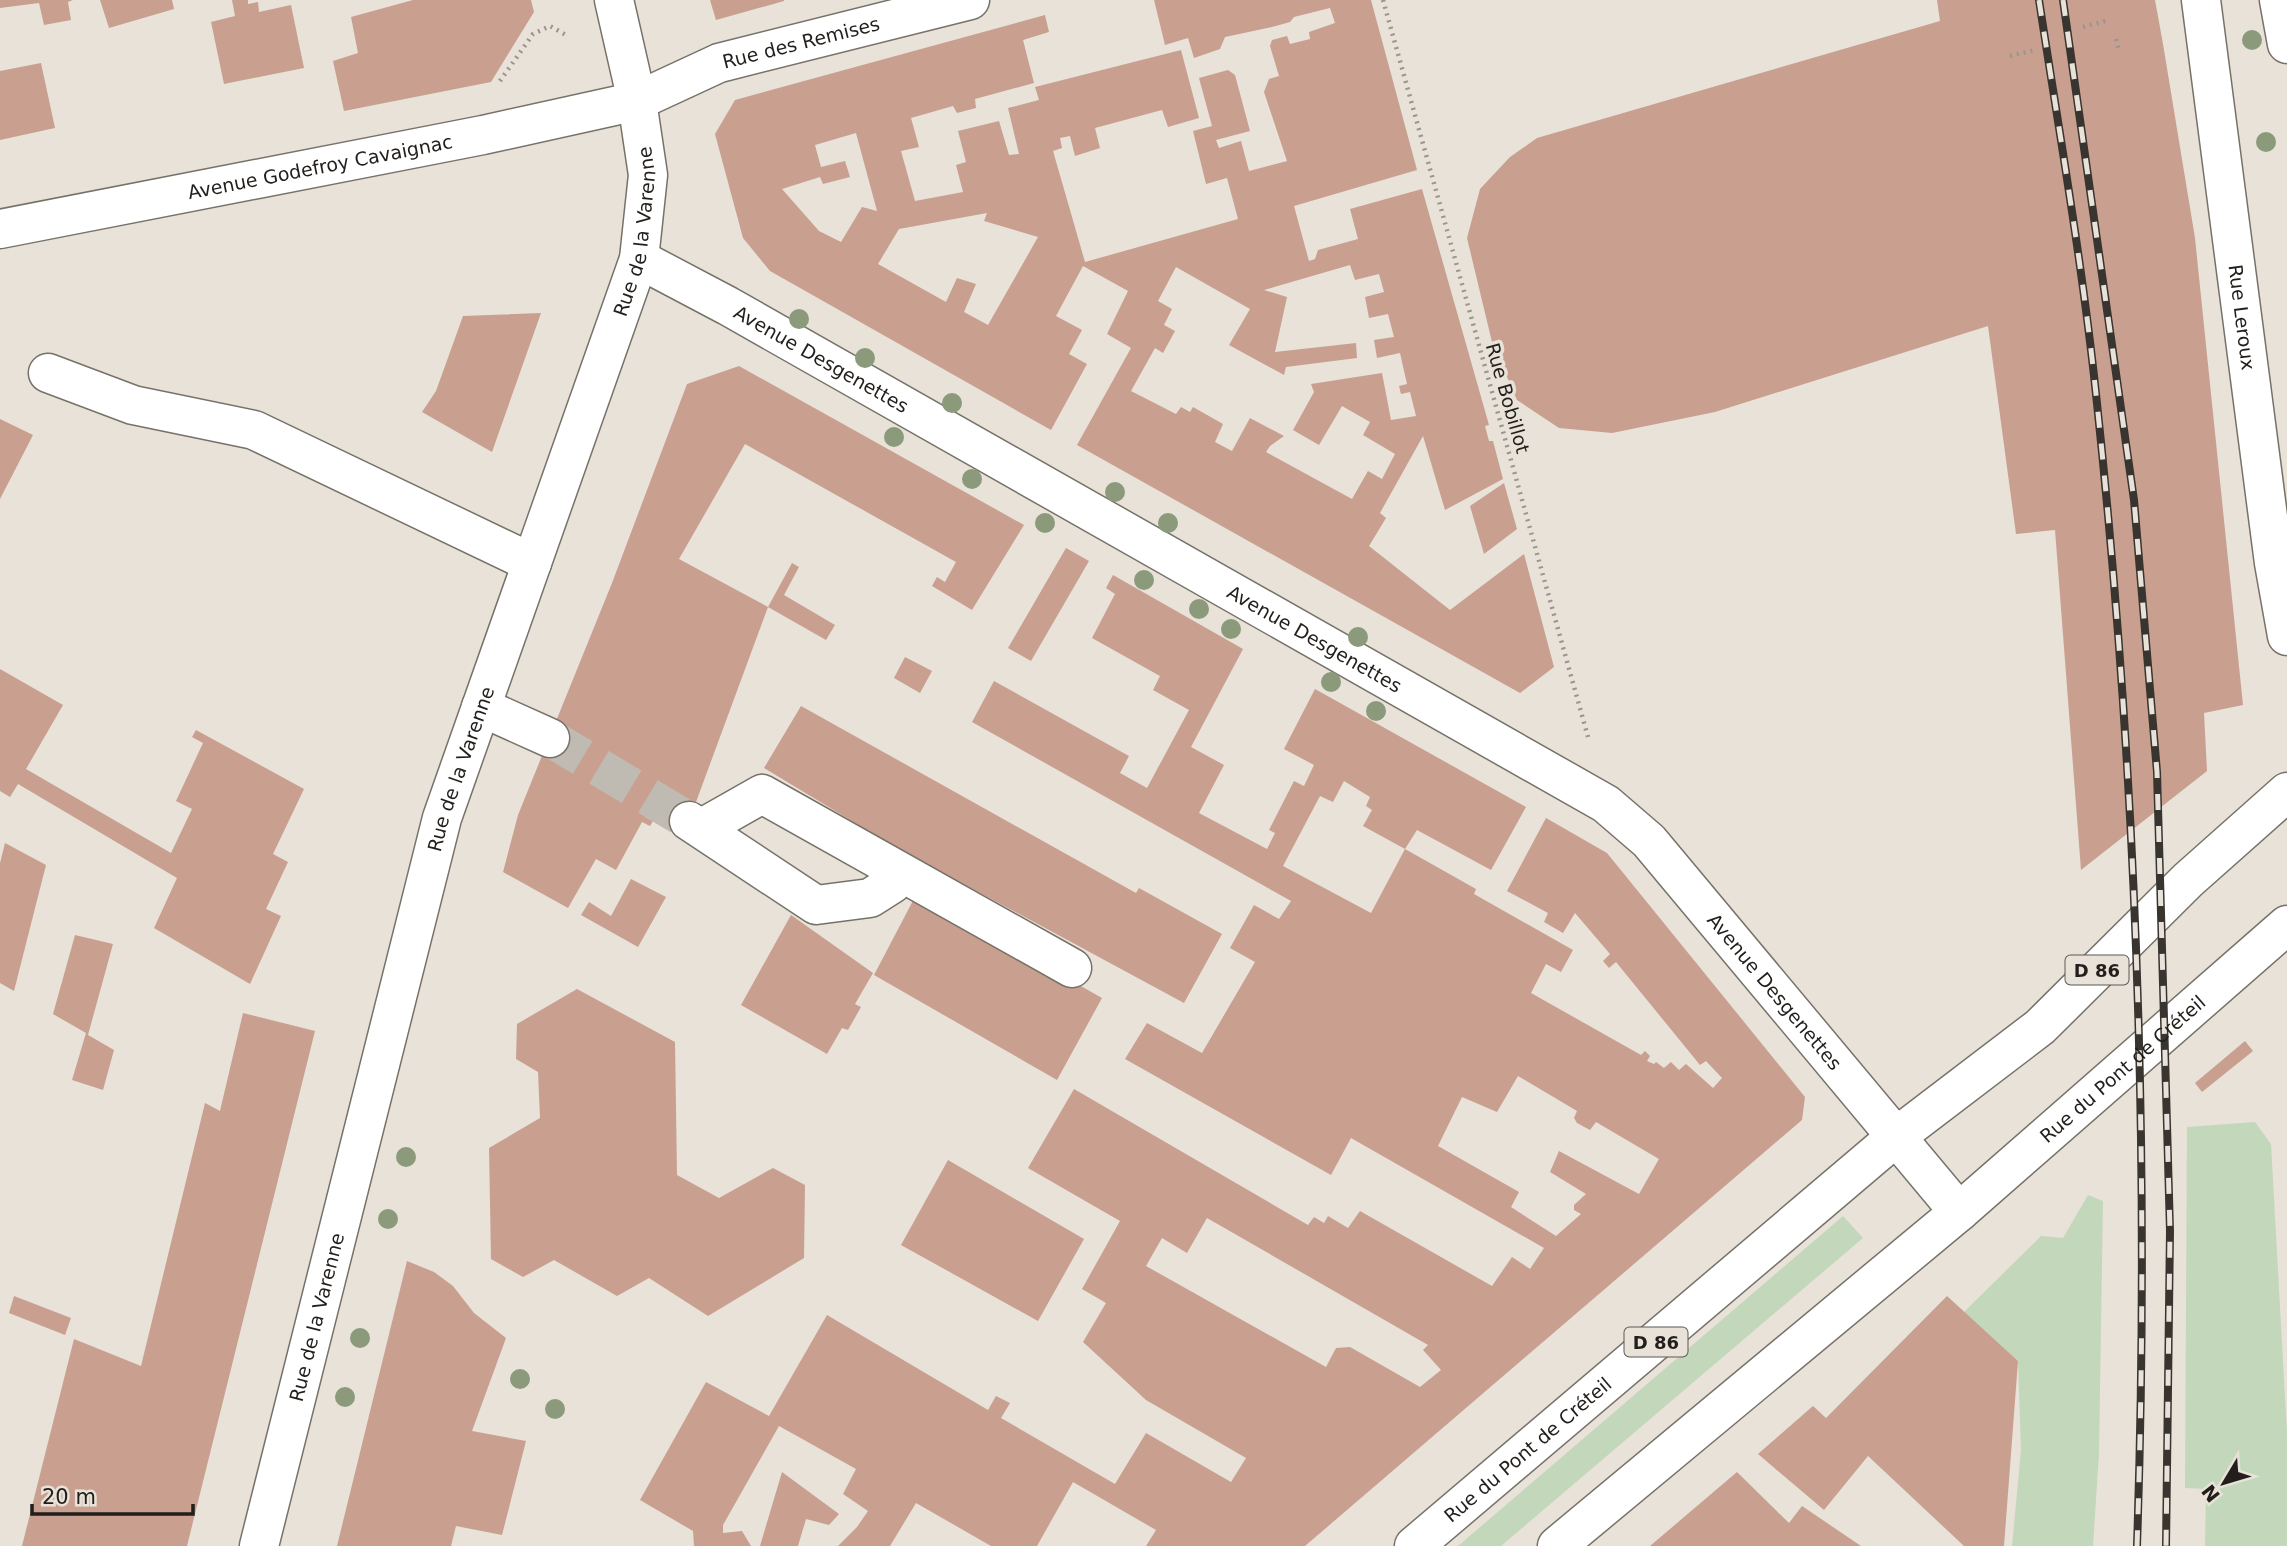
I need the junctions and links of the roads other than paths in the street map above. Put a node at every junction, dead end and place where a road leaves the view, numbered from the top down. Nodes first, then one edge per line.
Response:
1 (614, 0) edge
2 (970, 0) edge
3 (2201, 0) edge
4 (2280, 0) edge
5 (2287, 44) edge
6 (637, 101) junction
7 (0, 229) edge
8 (639, 259) junction
9 (48, 373) dead end
10 (532, 563) junction
11 (2287, 636) edge
12 (481, 707) junction
13 (550, 738) tunnel mouth
14 (2287, 792) edge
15 (892, 884) dead end
16 (2287, 925) edge
17 (1072, 968) dead end
18 (1897, 1136) junction
19 (1959, 1212) junction
20 (259, 1546) edge
21 (1414, 1546) edge
22 (1557, 1546) edge

1 - 6 main road, Rue de la Varenne
2 - 6 main road, Rue des Remises
3 - 11 main road, Rue Leroux
4 - 5 main road
6 - 7 main road, Avenue Godefroy Cavaignac
6 - 8 main road, Rue de la Varenne
8 - 10 main road, Rue de la Varenne
8 - 18 main road, Avenue Desgenettes
9 - 10 main road
10 - 12 main road, Rue de la Varenne
12 - 13 main road
12 - 20 main road, Rue de la Varenne
14 - 18 main road, Rue du Pont de Créteil / D 86
15 - 17 main road
16 - 19 main road, Rue du Pont de Créteil
18 - 19 main road
18 - 21 main road, Rue du Pont de Créteil / D 86
19 - 22 main road, Rue du Pont de Créteil

